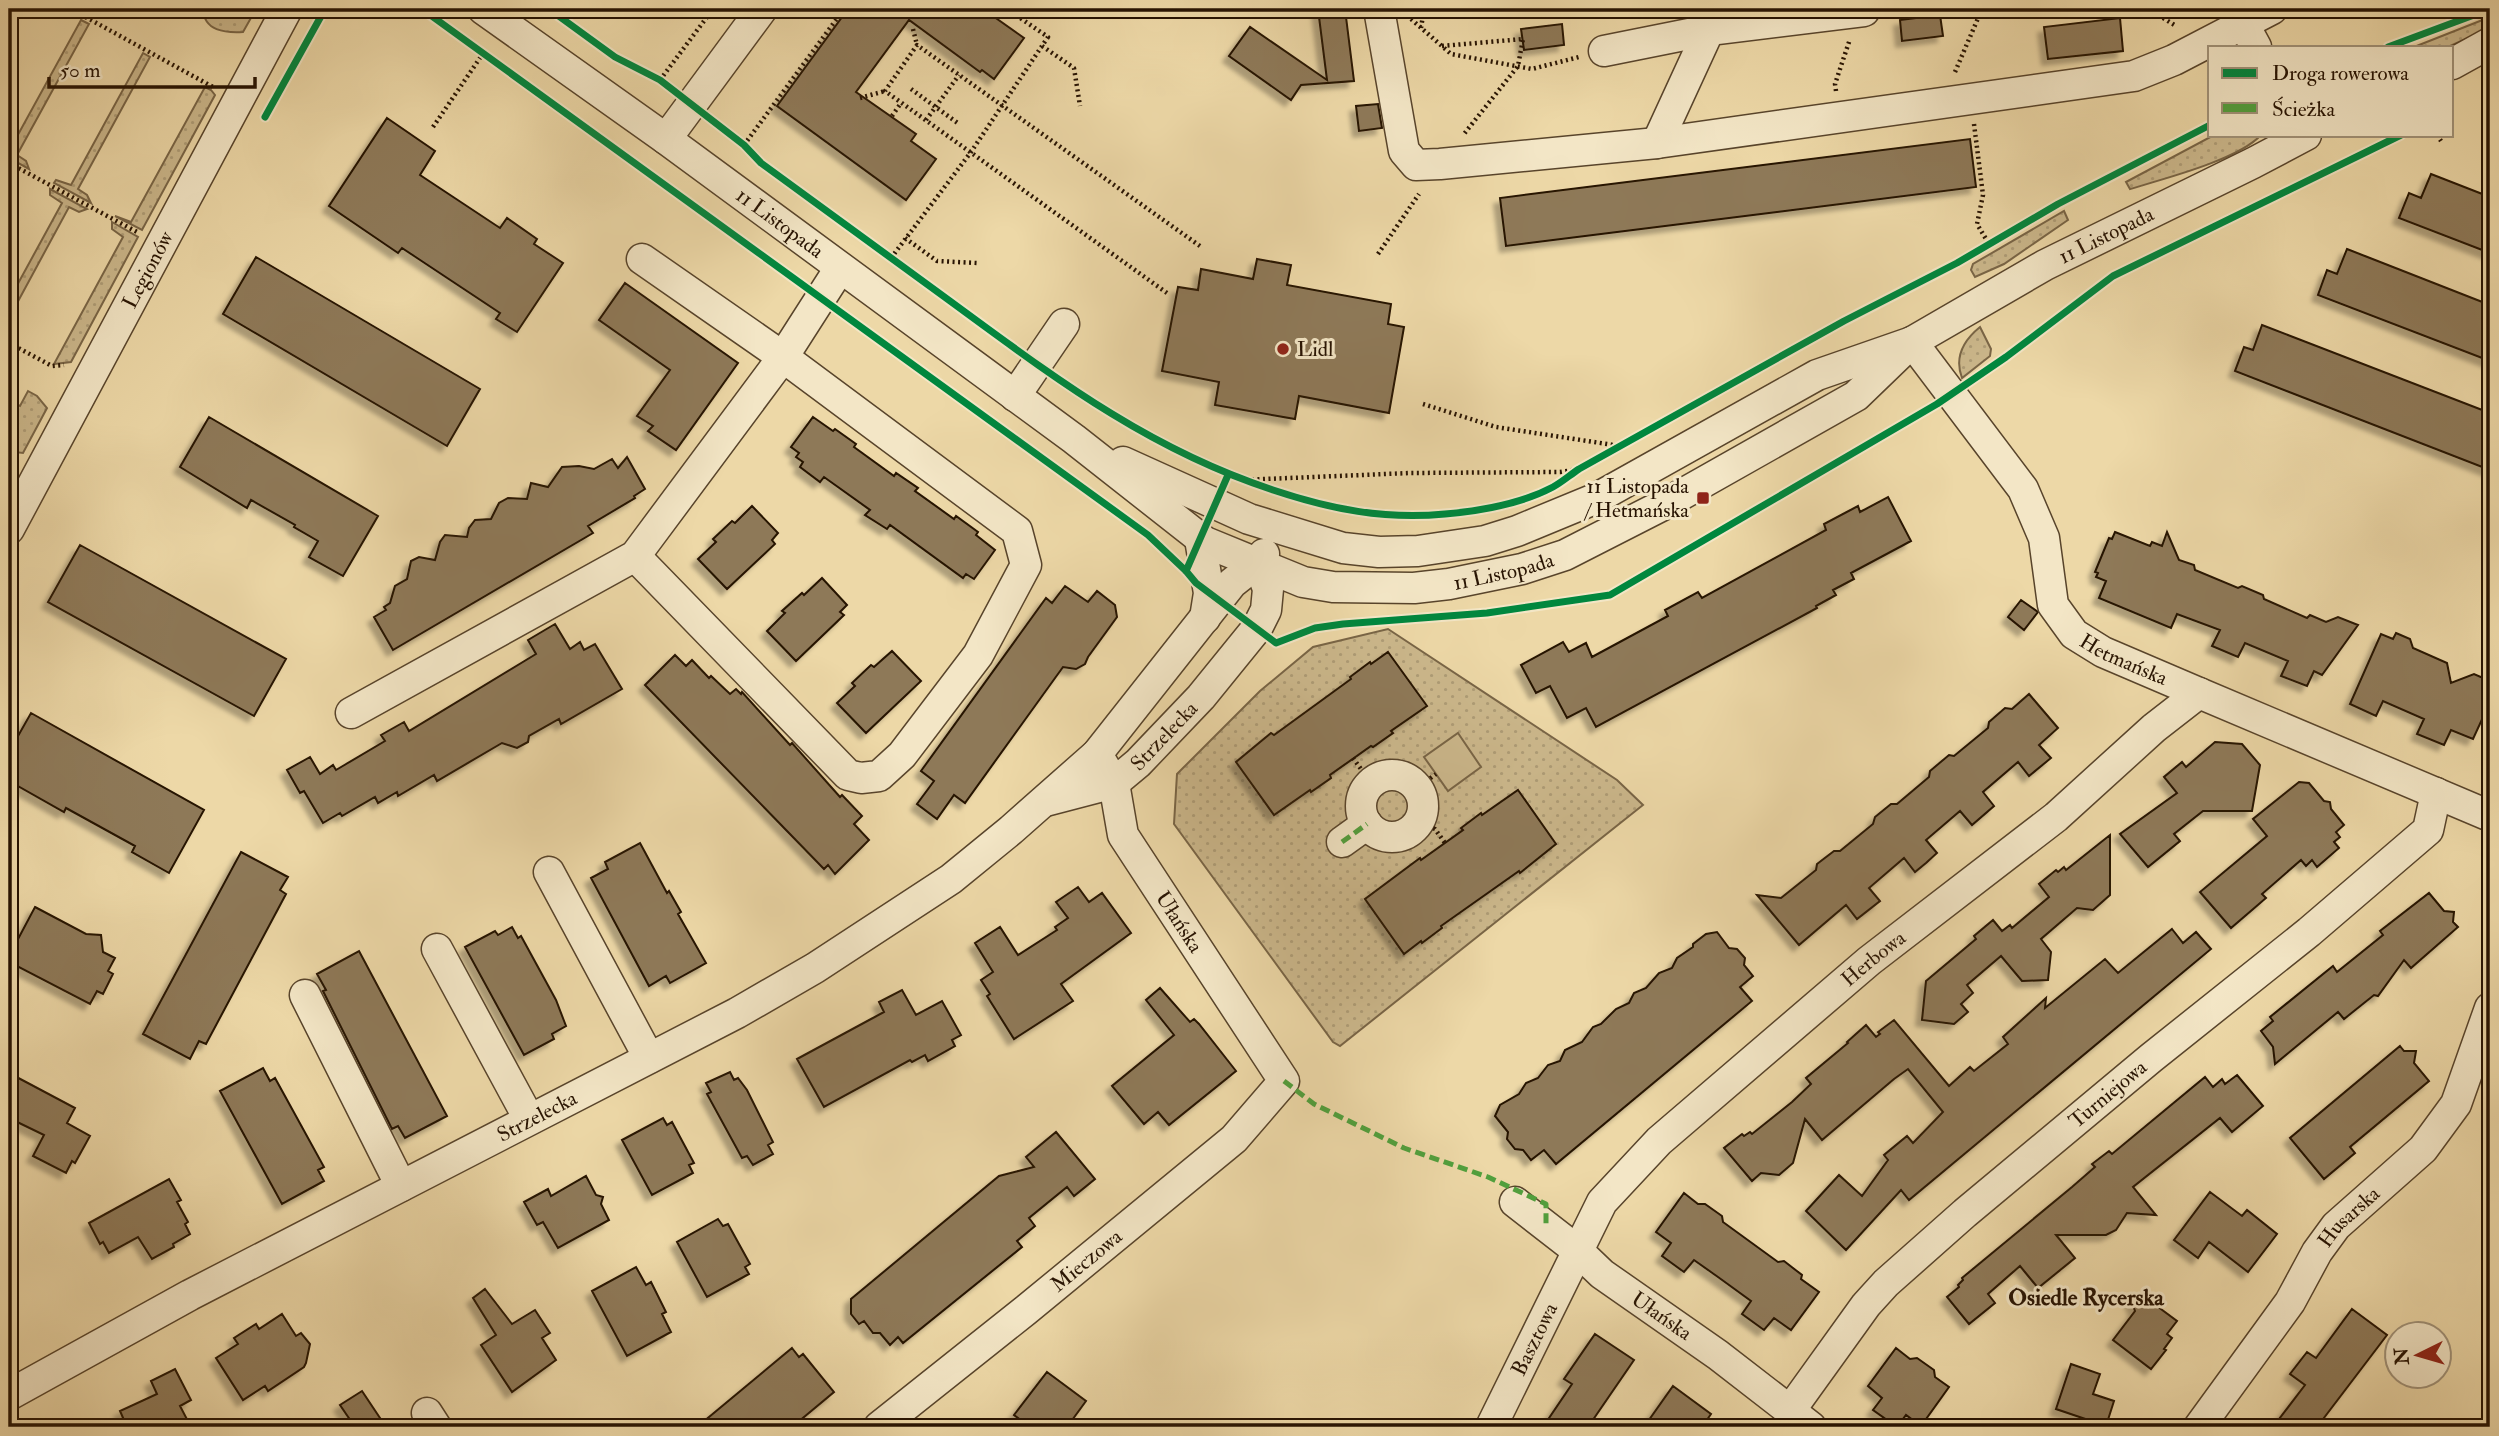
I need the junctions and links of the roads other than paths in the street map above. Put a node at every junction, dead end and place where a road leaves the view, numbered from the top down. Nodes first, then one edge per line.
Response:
1 (287, 9) edge
2 (483, 9) edge
3 (762, 9) edge
4 (2272, 9) edge
5 (1393, 12) edge
6 (1862, 12) road end
7 (1709, 30) junction
8 (2250, 36) edge
9 (2490, 43) edge
10 (1604, 51) road end
11 (2454, 63) edge
12 (2302, 136) edge
13 (666, 139) junction
14 (1657, 143) junction
15 (642, 259) dead end
16 (840, 268) junction
17 (1065, 324) dead end
18 (1912, 342) junction
19 (783, 357) junction
20 (1015, 397) junction
21 (1074, 439) junction
22 (1273, 528) junction
23 (9, 530) edge
24 (1200, 539) junction
25 (635, 556) junction
26 (1260, 566) junction
27 (1333, 587) junction
28 (1205, 619) junction
29 (1257, 628) junction
30 (2199, 693) junction
31 (351, 713) dead end
32 (1097, 754) junction
33 (1114, 783) junction
34 (2436, 793) junction
35 (1042, 802) junction
36 (2490, 816) edge
37 (1367, 824) junction
38 (1342, 842) dead end
39 (548, 872) dead end
40 (437, 949) dead end
41 (305, 995) dead end
42 (2490, 1008) edge
43 (649, 1058) junction
44 (1284, 1081) joint
45 (528, 1119) junction
46 (401, 1186) junction
47 (1515, 1202) dead end
48 (1578, 1251) junction
49 (9, 1395) edge
50 (1800, 1420) edge
51 (879, 1427) edge
52 (1491, 1427) edge
53 (2199, 1427) edge

1 - 23 street, Legionów
2 - 13 street, 11 Listopada
3 - 13 street
4 - 8 street
5 - 14 street
6 - 7 street
7 - 10 street
7 - 14 street
8 - 14 street
9 - 11 street
12 - 18 street, 11 Listopada
13 - 16 street, 11 Listopada
15 - 19 street
16 - 19 street
16 - 20 street, 11 Listopada
17 - 20 street
18 - 22 street, 11 Listopada
18 - 27 street, 11 Listopada
18 - 30 street, Hetmańska
19 - 25 street
19 - 25 street
20 - 21 street, 11 Listopada
21 - 22 street, 11 Listopada
21 - 24 street, 11 Listopada
22 - 26 street
24 - 26 street, 11 Listopada
24 - 28 street
25 - 31 street
26 - 27 street, 11 Listopada
26 - 28 street, Strzelecka
26 - 29 street, Strzelecka
27 - 29 street, Strzelecka
28 - 32 street, Strzelecka
29 - 33 street, Strzelecka
30 - 34 street, Hetmańska
30 - 48 street, Herbowa
32 - 33 street, Ułańska
32 - 35 street, Strzelecka
33 - 35 street, Strzelecka
33 - 44 street, Ułańska
34 - 36 street, Hetmańska
34 - 50 street, Turniejowa
35 - 43 street, Strzelecka
37 - 37 street
37 - 38 street
39 - 43 street
40 - 45 street
41 - 46 street
42 - 53 street, Husarska
43 - 45 street, Strzelecka
44 - 51 street, Mieczowa
45 - 46 street, Strzelecka
46 - 49 street, Strzelecka
47 - 48 street, Ułańska
48 - 50 street, Ułańska
48 - 52 street, Basztowa

